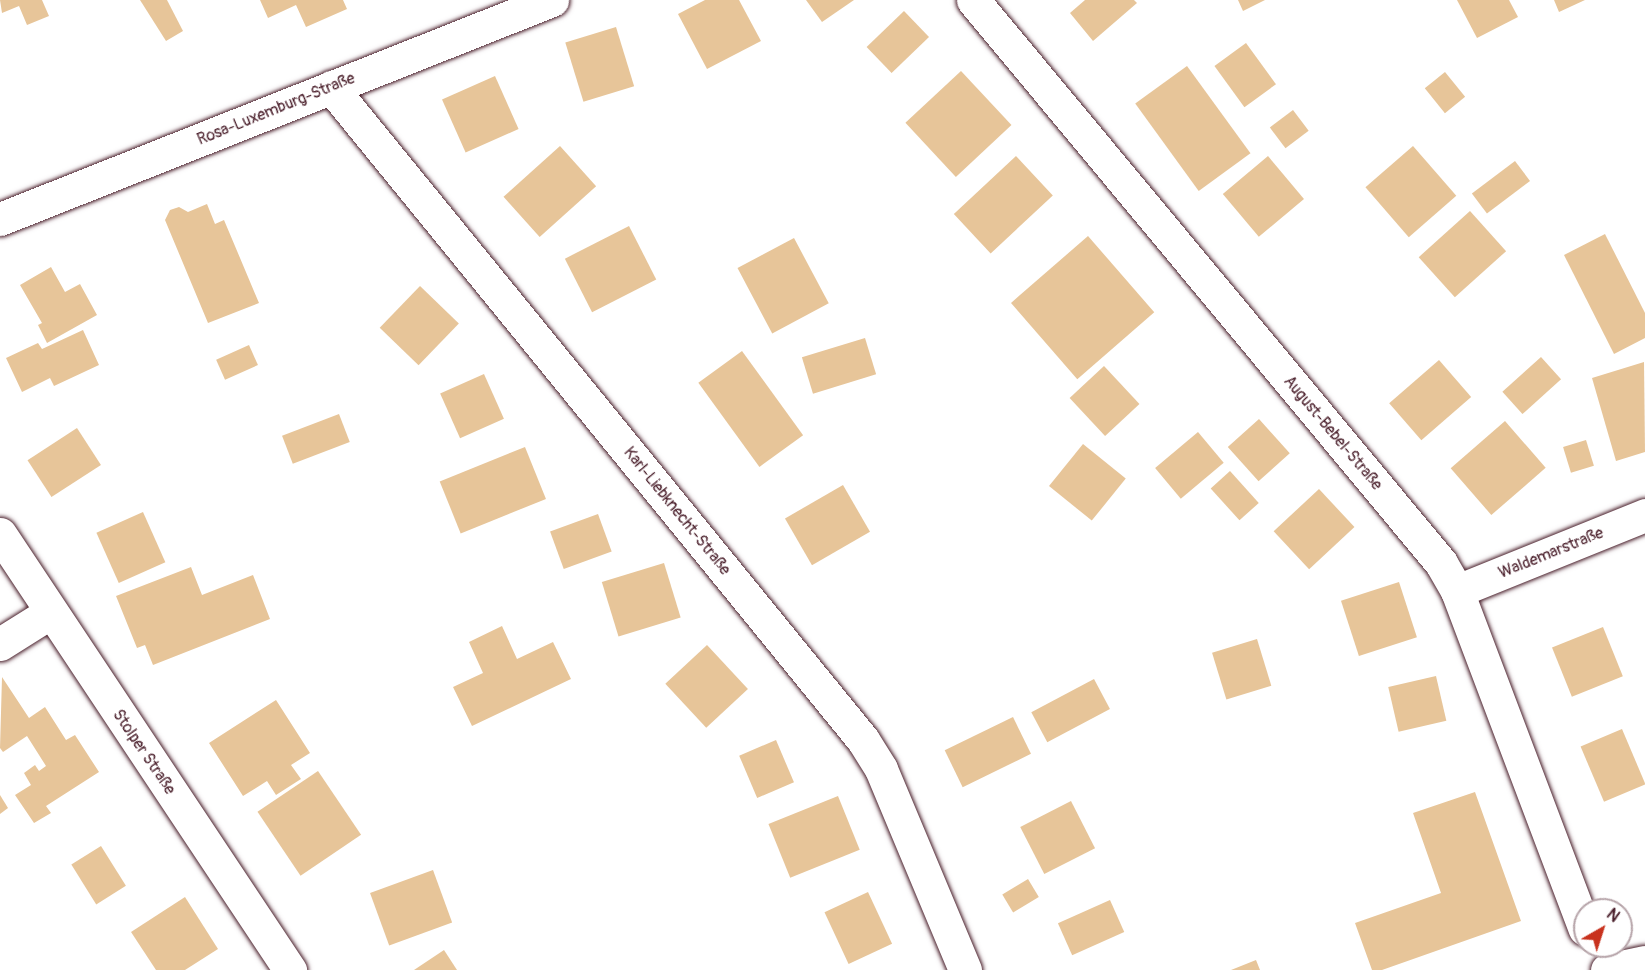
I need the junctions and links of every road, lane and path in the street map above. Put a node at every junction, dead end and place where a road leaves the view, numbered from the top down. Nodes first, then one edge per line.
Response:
1 (552, 0) edge
2 (973, 0) edge
3 (331, 87) junction
4 (0, 219) edge
5 (1645, 515) edge
6 (0, 534) edge
7 (1457, 591) junction
8 (51, 612) junction
9 (0, 644) edge
10 (1573, 898) edge
11 (1645, 962) edge
12 (290, 970) edge
13 (965, 970) edge
14 (1607, 970) edge

1 - 3 street, Rosa-Luxemburg-Straße
2 - 7 street, August-Bebel-Straße
3 - 4 street, Rosa-Luxemburg-Straße
3 - 13 street, Karl-Liebknecht-Straße
5 - 7 street, Waldemarstraße
6 - 8 street, Stolper Straße
7 - 10 street, August-Bebel-Straße
8 - 9 street
8 - 12 street, Stolper Straße
11 - 14 street

